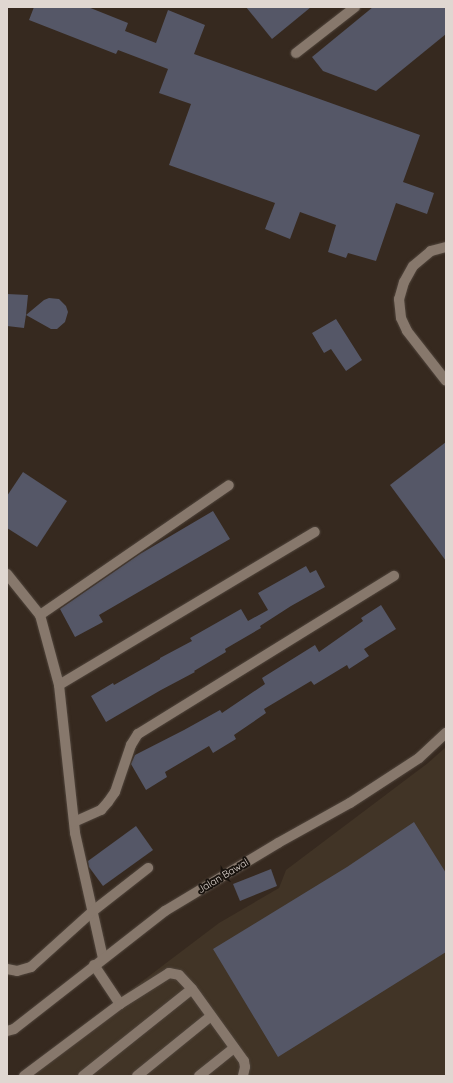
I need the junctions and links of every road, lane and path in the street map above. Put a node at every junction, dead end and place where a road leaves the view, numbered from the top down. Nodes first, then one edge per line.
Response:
1 (355, 7) edge
2 (296, 53) dead end
3 (446, 247) edge
4 (446, 381) edge
5 (229, 485) dead end
6 (315, 532) dead end
7 (7, 574) edge
8 (394, 576) dead end
9 (40, 615) junction
10 (59, 684) junction
11 (446, 733) edge
12 (74, 822) junction
13 (148, 868) dead end
14 (93, 911) junction
15 (103, 958) junction
16 (94, 966) junction
17 (7, 969) edge
18 (192, 989) junction
19 (120, 1004) junction
20 (211, 1016) junction
21 (7, 1031) edge
22 (234, 1048) junction
23 (24, 1076) edge
24 (83, 1076) edge
25 (137, 1076) edge
26 (199, 1076) edge
27 (243, 1076) edge

1 - 2 street
3 - 4 street
5 - 9 street
6 - 10 street
7 - 9 street
8 - 12 street
9 - 10 street
10 - 12 street
11 - 15 street, Jalan Bawal
12 - 14 street
13 - 14 street
14 - 15 street
14 - 17 street
15 - 16 street, Jalan Bawal
16 - 19 street
16 - 21 street, Jalan Bawal
18 - 19 street
18 - 20 street
18 - 24 street
19 - 23 street
20 - 22 street
20 - 25 street
22 - 26 street
22 - 27 street

